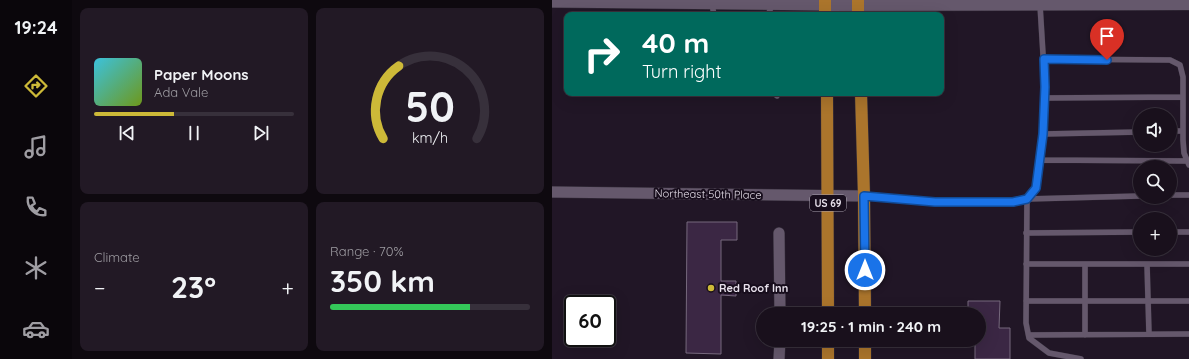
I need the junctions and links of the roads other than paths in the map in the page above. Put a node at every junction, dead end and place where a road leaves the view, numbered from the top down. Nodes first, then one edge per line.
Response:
1 (557, 2) edge
2 (1040, 2) edge
3 (1158, 2) edge
4 (1189, 4) edge
5 (858, 6) edge
6 (825, 7) edge
7 (713, 9) edge
8 (770, 10) edge
9 (1044, 59) junction
10 (827, 96) edge
11 (861, 96) edge
12 (1183, 97) junction
13 (1044, 98) junction
14 (1177, 131) edge
15 (1183, 131) junction
16 (1133, 132) edge
17 (1043, 134) junction
18 (1040, 160) junction
19 (1188, 163) edge
20 (552, 192) edge
21 (828, 195) junction
22 (1177, 195) edge
23 (1189, 195) edge
24 (864, 196) junction
25 (1133, 196) edge
26 (1027, 199) junction
27 (1026, 232) junction
28 (1133, 232) edge
29 (1177, 232) edge
30 (1189, 232) edge
31 (779, 233) dead end
32 (1026, 264) junction
33 (1085, 264) junction
34 (1148, 264) junction
35 (1189, 264) edge
36 (1026, 301) junction
37 (1085, 301) junction
38 (1148, 301) junction
39 (1189, 301) edge
40 (780, 307) edge
41 (828, 307) edge
42 (865, 307) edge
43 (1149, 334) junction
44 (1189, 334) edge
45 (1028, 335) junction
46 (1085, 335) junction
47 (780, 347) edge
48 (828, 347) edge
49 (865, 347) edge
50 (779, 359) edge
51 (828, 359) edge
52 (865, 359) edge
53 (1081, 359) edge

1 - 7 street
2 - 3 street
2 - 5 street
2 - 9 lane
3 - 4 street
5 - 6 street
6 - 8 street
7 - 8 street
9 - 12 lane
9 - 13 lane
10 - 21 main road, US 69
11 - 24 main road
12 - 13 lane
12 - 15 lane
13 - 17 lane
14 - 15 lane
15 - 19 lane
16 - 17 lane
17 - 18 lane
18 - 19 lane
18 - 26 lane
20 - 21 street, Northeast 50th Place
21 - 24 street, Northeast 50th Place
21 - 41 main road, US 69
22 - 23 lane
24 - 26 lane
24 - 42 main road
25 - 26 lane
26 - 27 lane
27 - 28 lane
27 - 32 lane
29 - 30 lane
31 - 40 street
32 - 33 lane
32 - 36 lane
33 - 34 lane
33 - 37 lane
34 - 35 lane
34 - 38 lane
36 - 37 lane
36 - 45 lane
37 - 38 lane
37 - 46 lane
38 - 39 lane
38 - 43 lane
43 - 44 lane
43 - 46 lane
45 - 46 lane
45 - 53 lane
47 - 50 street
48 - 51 main road
49 - 52 main road

